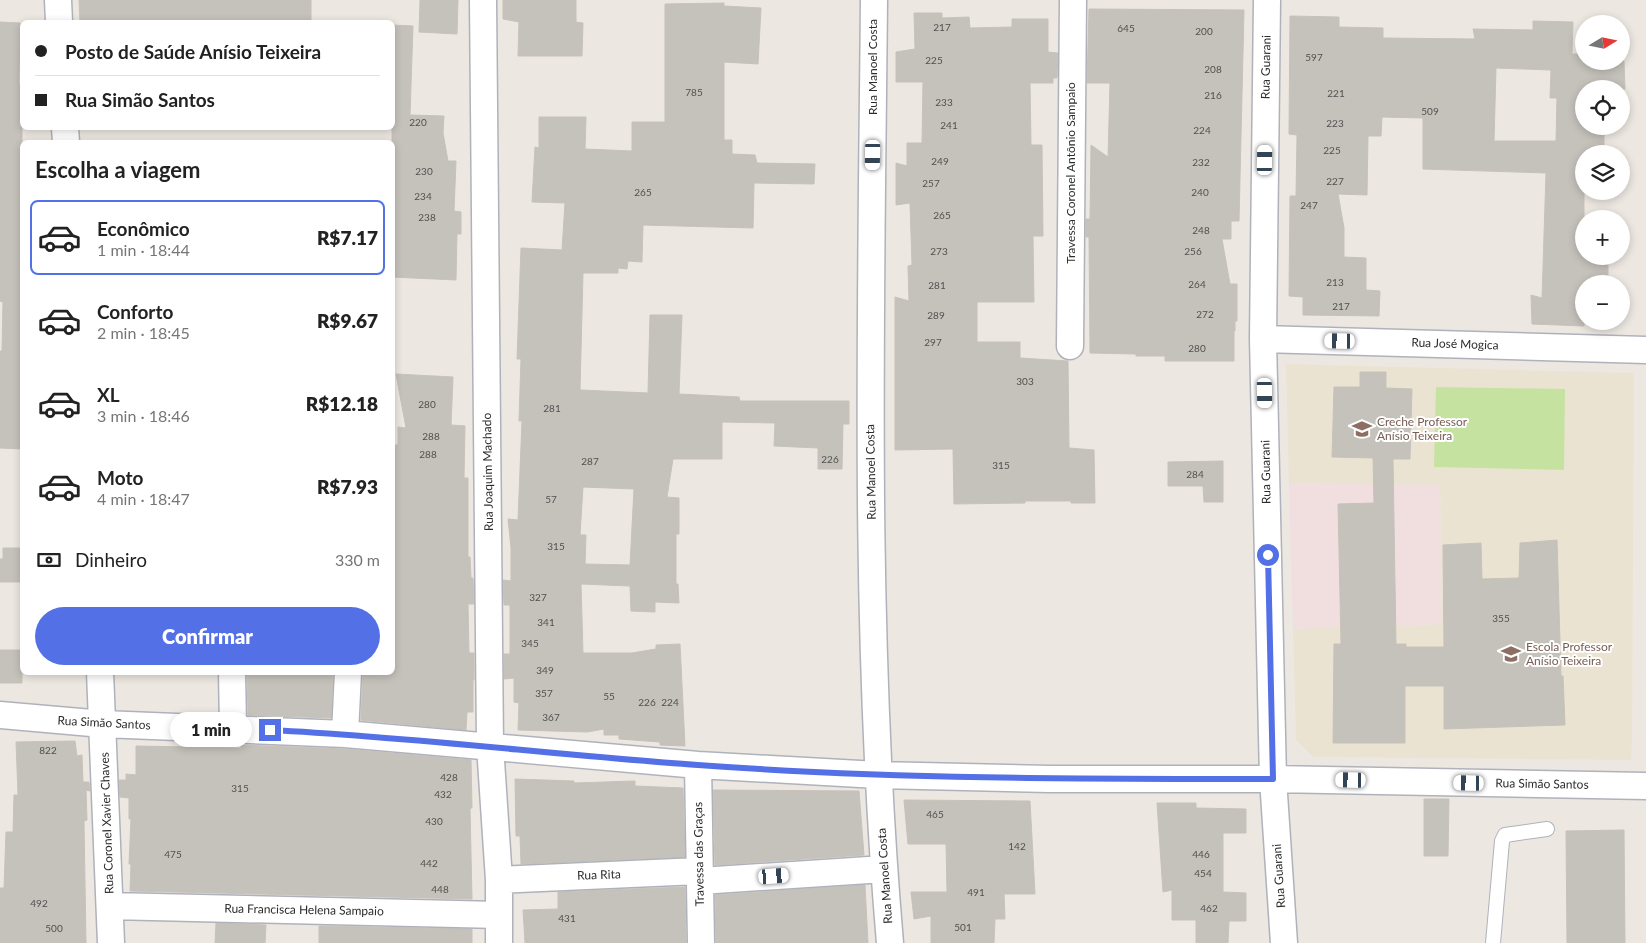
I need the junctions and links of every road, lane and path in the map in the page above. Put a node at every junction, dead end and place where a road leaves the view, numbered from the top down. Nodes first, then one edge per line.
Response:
1 (58, 0) edge
2 (483, 0) edge
3 (874, 0) edge
4 (1073, 0) edge
5 (1267, 0) edge
6 (59, 20) edge
7 (1263, 339) junction
8 (1070, 346) dead end
9 (1646, 350) edge
10 (100, 675) edge
11 (232, 675) edge
12 (348, 675) edge
13 (0, 715) edge
14 (103, 724) junction
15 (233, 728) junction
16 (345, 734) junction
17 (490, 746) junction
18 (698, 766) junction
19 (878, 775) junction
20 (1273, 779) junction
21 (1646, 786) edge
22 (1547, 829) dead end
23 (884, 869) junction
24 (699, 876) junction
25 (499, 880) junction
26 (110, 906) junction
27 (498, 915) junction
28 (111, 943) edge
29 (499, 943) edge
30 (701, 943) edge
31 (890, 943) edge
32 (1284, 943) edge
33 (1493, 943) edge

1 - 6 street
2 - 17 street, Rua Joaquim Machado
3 - 19 street, Rua Manoel Costa
4 - 8 street, Travessa Coronel Antônio Sampaio
5 - 7 street, Rua Guarani
7 - 9 street, Rua José Mogica
7 - 20 street, Rua Guarani
10 - 14 street, Rua Coronel Xavier Chaves
11 - 15 street
12 - 16 street
13 - 14 street, Rua Simão Santos
14 - 15 street, Rua Simão Santos
14 - 26 street, Rua Coronel Xavier Chaves
15 - 16 street, Rua Simão Santos
16 - 17 street, Rua Simão Santos
17 - 18 street, Rua Simão Santos
17 - 25 street, Rua Joaquim Machado
18 - 19 street, Rua Simão Santos
18 - 24 street, Travessa das Graças
19 - 20 street, Rua Simão Santos
19 - 23 street, Rua Manoel Costa
20 - 21 street, Rua Simão Santos
20 - 32 street, Rua Guarani
22 - 33 lane
23 - 24 street, Rua Rita
23 - 31 street, Rua Manoel Costa
24 - 25 street, Rua Rita
24 - 30 street, Travessa das Graças
25 - 27 street, Rua Joaquim Machado
26 - 27 street, Rua Francisca Helena Sampaio
26 - 28 street, Rua Coronel Xavier Chaves
27 - 29 street, Rua Joaquim Machado

